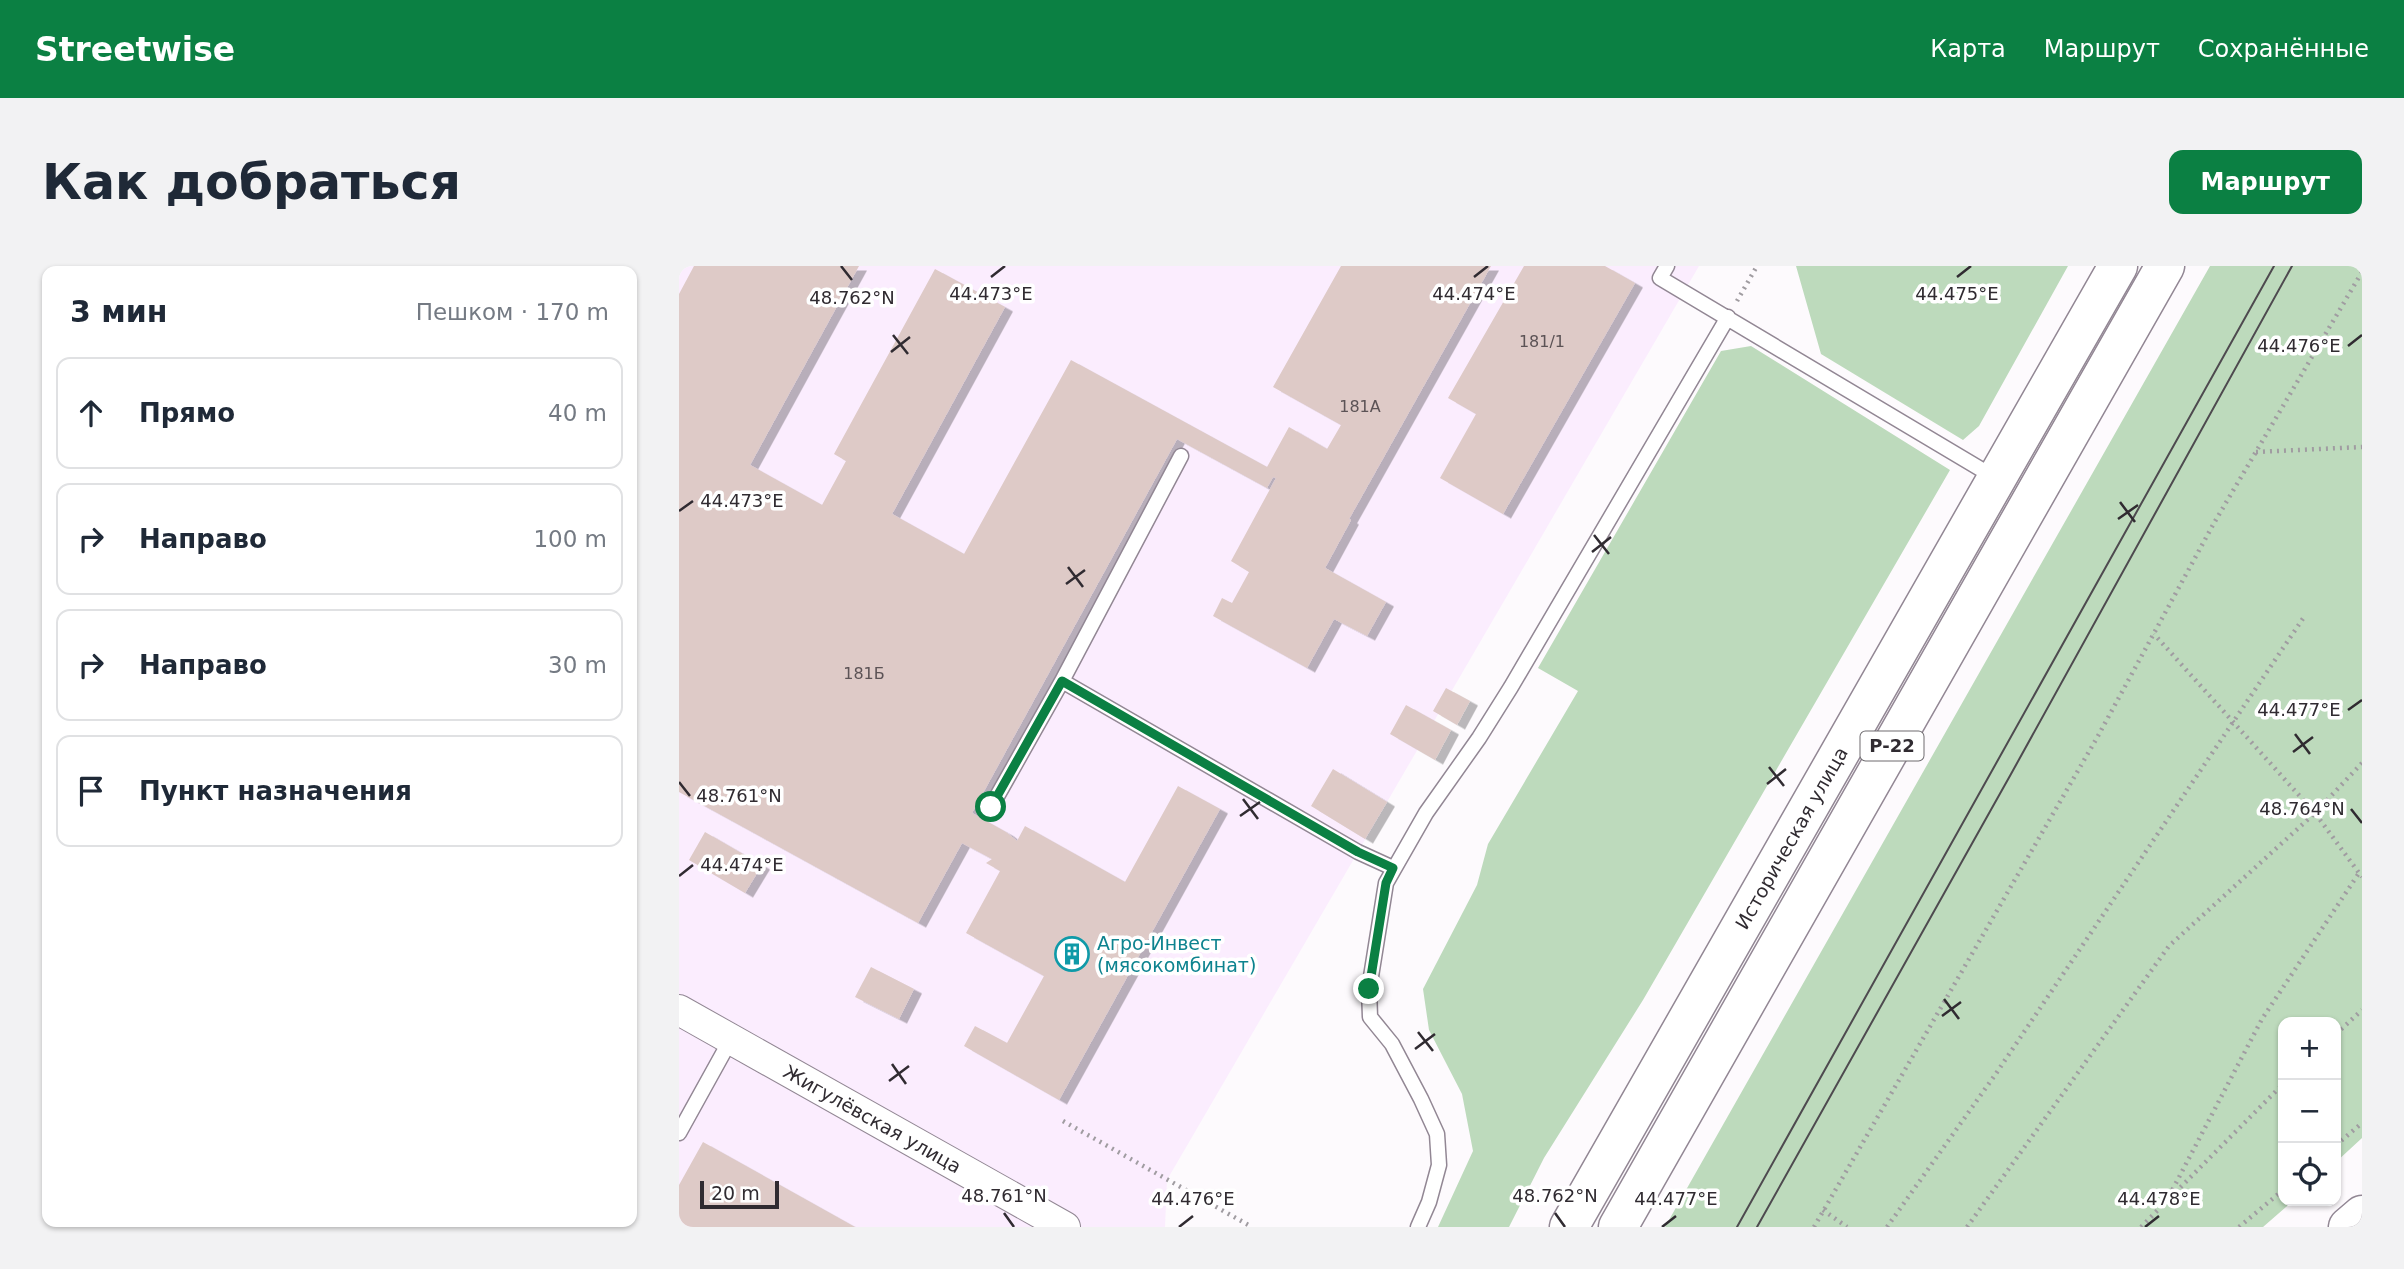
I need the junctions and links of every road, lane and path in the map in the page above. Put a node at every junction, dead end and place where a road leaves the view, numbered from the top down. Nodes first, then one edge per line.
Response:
1 (1667, 266) edge
2 (1757, 266) edge
3 (2118, 266) edge
4 (2165, 266) edge
5 (2362, 272) edge
6 (1728, 317) junction
7 (2362, 447) edge
8 (2256, 452) junction
9 (1181, 456) dead end
10 (1999, 479) junction
11 (2304, 617) dead end
12 (2154, 634) junction
13 (1062, 681) junction
14 (2234, 723) junction
15 (2362, 763) edge
16 (991, 807) dead end
17 (2315, 813) junction
18 (1393, 868) junction
19 (2361, 875) edge
20 (679, 1010) edge
21 (2362, 1010) edge
22 (2341, 1029) edge
23 (730, 1039) junction
24 (2278, 1089) edge
25 (1063, 1121) dead end
26 (2362, 1123) edge
27 (679, 1133) edge
28 (2338, 1143) edge
29 (2278, 1194) edge
30 (2166, 1202) junction
31 (1823, 1210) junction
32 (2362, 1214) edge
33 (1065, 1227) edge
34 (1252, 1227) edge
35 (1418, 1227) edge
36 (1569, 1227) edge
37 (1618, 1227) edge
38 (1814, 1227) edge
39 (1847, 1227) edge
40 (1887, 1227) edge
41 (1967, 1227) edge
42 (2141, 1227) edge
43 (2239, 1227) edge
44 (2348, 1227) edge

1 - 6 lane
2 - 6 path
3 - 10 main road, Историческая улица / Р-22
4 - 37 main road, Р-22
5 - 8 path
6 - 10 lane
6 - 18 lane
7 - 8 path
8 - 12 path
9 - 13 lane
10 - 36 main road, Историческая улица / Р-22
11 - 14 path
12 - 14 path
12 - 31 path
13 - 16 lane
13 - 18 lane
14 - 17 path
14 - 40 path
15 - 17 path
17 - 19 path
17 - 41 path
18 - 35 lane
19 - 30 path
20 - 23 street, Жигулёвская улица
21 - 22 path
23 - 27 lane
23 - 33 street, Жигулёвская улица
24 - 30 path
25 - 34 path
26 - 28 path
29 - 43 path
30 - 42 path
31 - 38 path
31 - 39 path
32 - 44 main road

